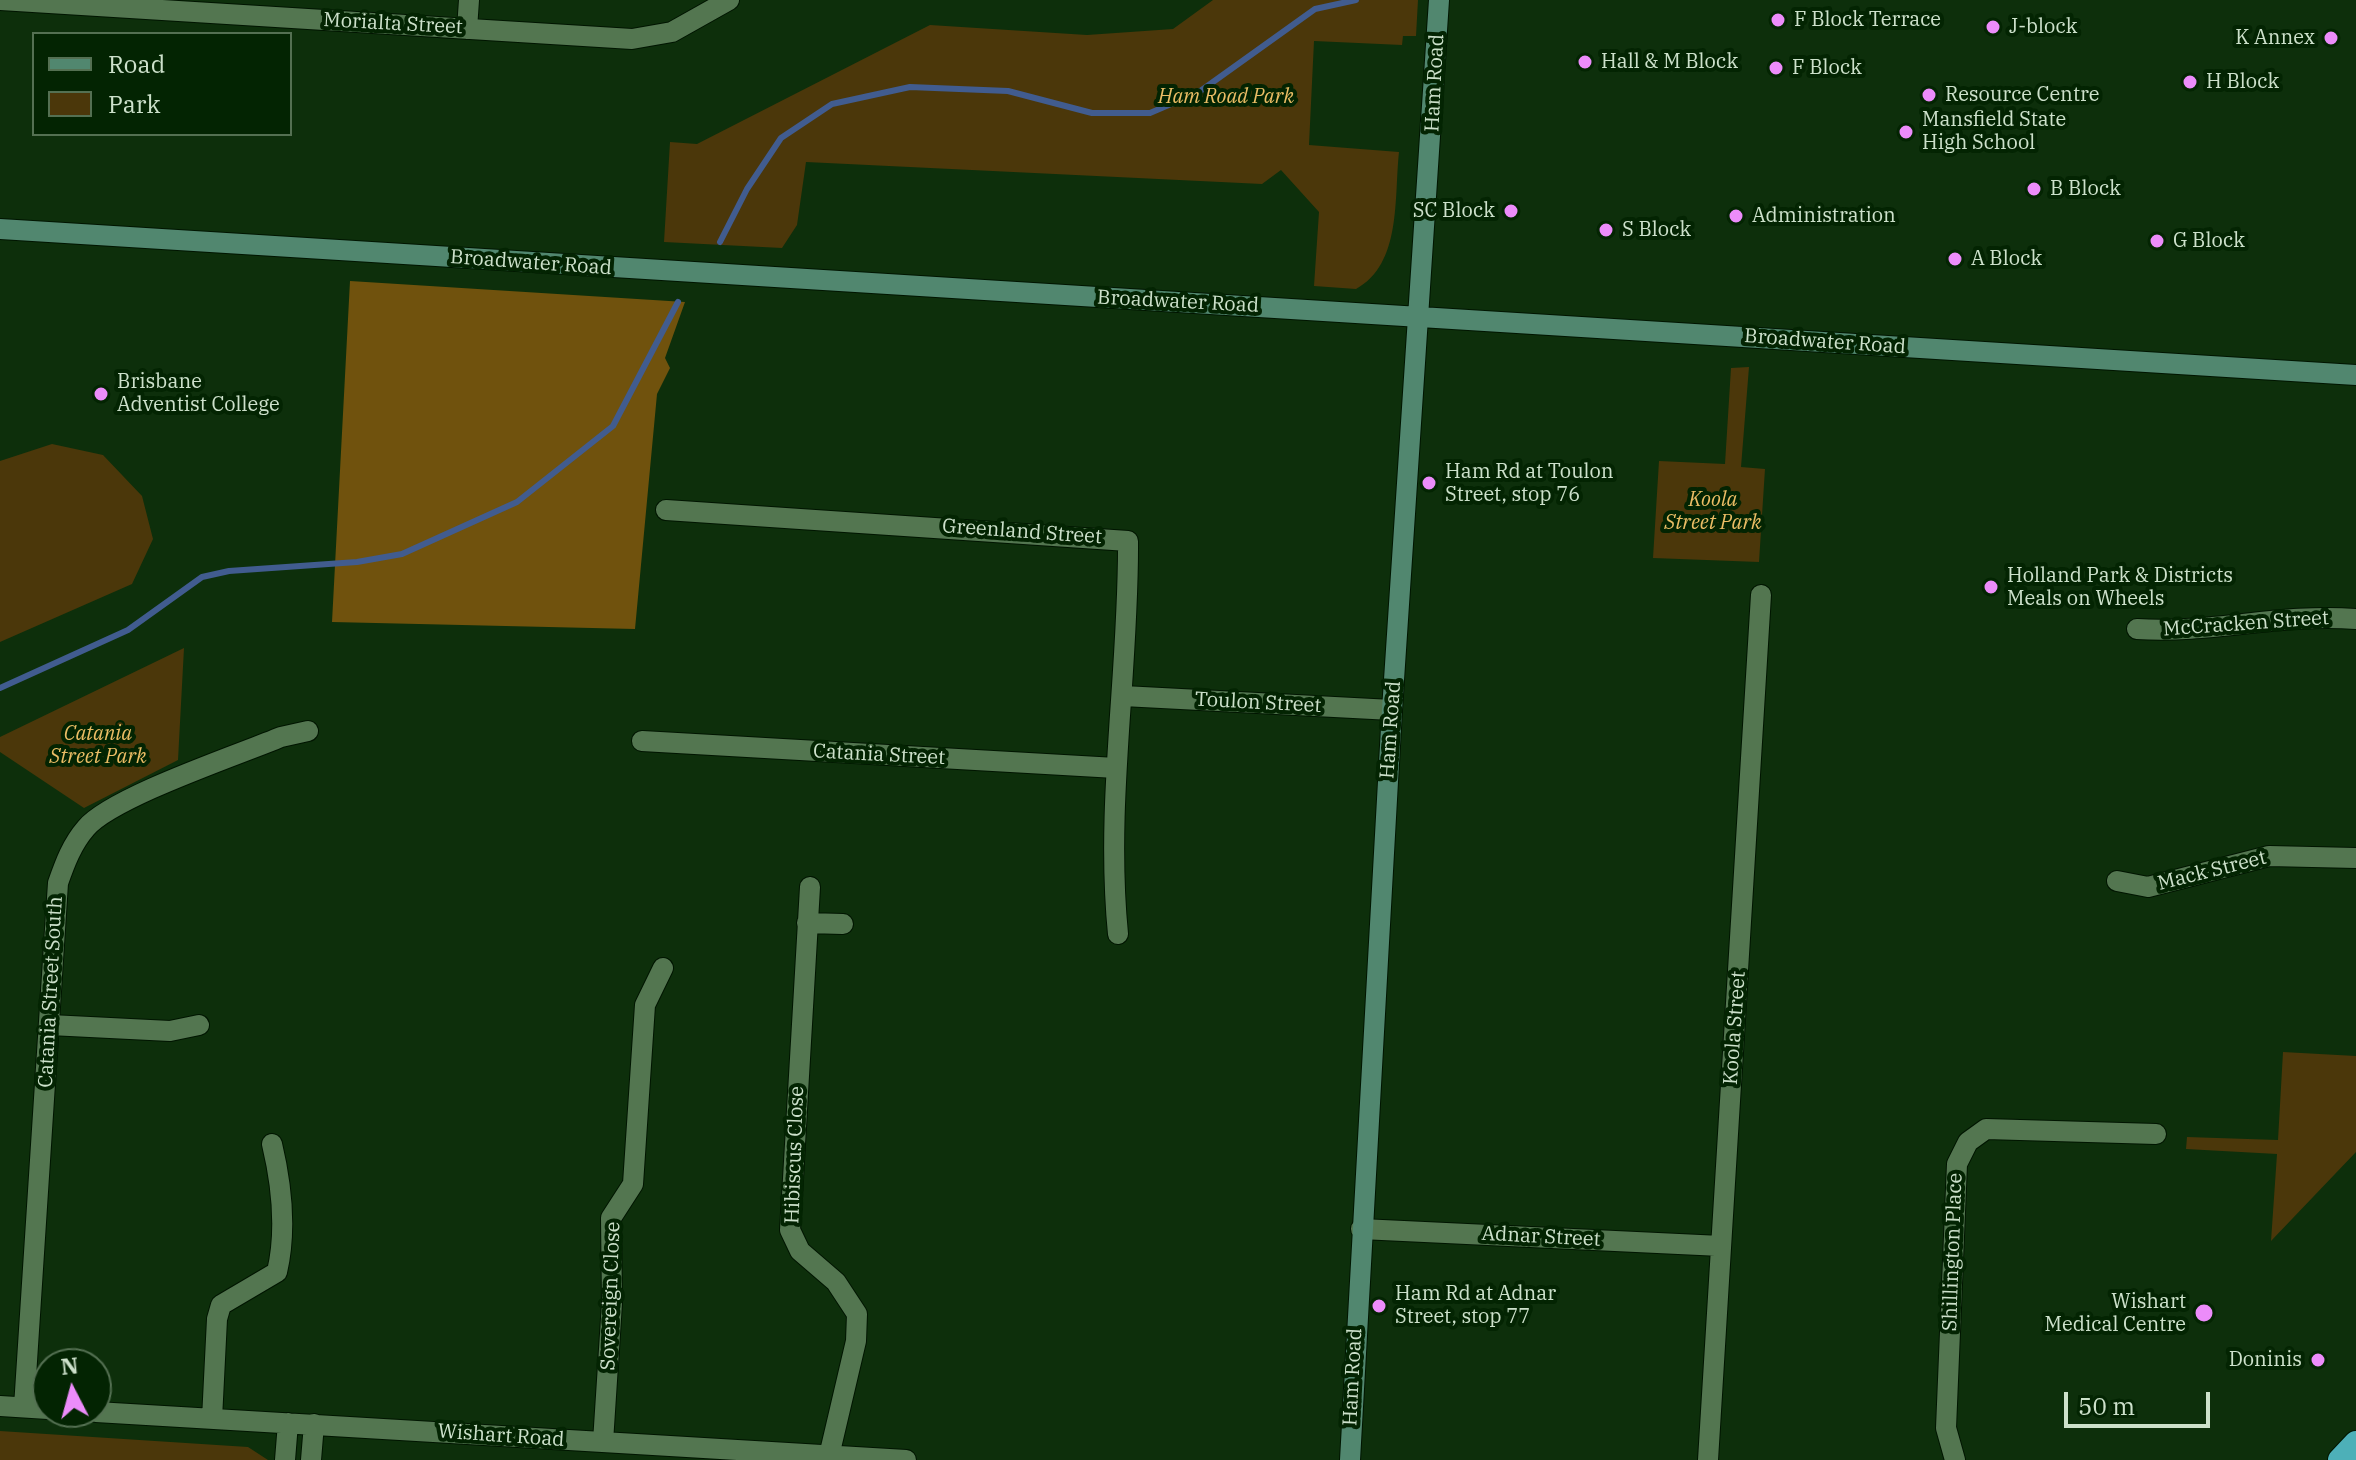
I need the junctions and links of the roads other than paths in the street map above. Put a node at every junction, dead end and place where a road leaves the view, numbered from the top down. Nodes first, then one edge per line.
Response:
1 (0, 0) edge
2 (469, 0) edge
3 (729, 0) edge
4 (1439, 0) edge
5 (467, 29) junction
6 (0, 229) edge
7 (1420, 317) junction
8 (2356, 375) edge
9 (666, 510) dead end
10 (1761, 595) dead end
11 (2356, 619) edge
12 (2137, 629) dead end
13 (1123, 696) junction
14 (1392, 710) junction
15 (308, 731) dead end
16 (642, 741) dead end
17 (1116, 768) junction
18 (2356, 858) edge
19 (2117, 881) dead end
20 (810, 887) dead end
21 (807, 923) junction
22 (843, 924) dead end
23 (1118, 934) dead end
24 (663, 968) dead end
25 (50, 1025) junction
26 (199, 1025) dead end
27 (2156, 1134) dead end
28 (272, 1144) dead end
29 (1361, 1229) junction
30 (1721, 1246) junction
31 (0, 1406) edge
32 (24, 1407) junction
33 (32, 1408) edge
34 (112, 1413) edge
35 (212, 1419) junction
36 (288, 1423) junction
37 (314, 1424) junction
38 (603, 1442) junction
39 (2356, 1443) edge
40 (829, 1456) junction
41 (285, 1460) edge
42 (311, 1460) edge
43 (906, 1460) edge
44 (1350, 1460) edge
45 (1708, 1460) edge
46 (1955, 1460) edge
47 (2340, 1460) edge

1 - 5 street, Morialta Street
2 - 5 street
3 - 5 street, Morialta Street
4 - 7 main road, Ham Road
6 - 7 main road, Broadwater Road
7 - 8 main road, Broadwater Road
7 - 14 main road, Ham Road
9 - 13 street, Greenland Street
10 - 30 street, Koola Street
11 - 12 street, McCracken Street
13 - 14 street, Toulon Street
13 - 17 street, Greenland Street
14 - 29 main road, Ham Road
15 - 25 street, Catania Street South
16 - 17 street, Catania Street
17 - 23 street, Greenland Street
18 - 19 street, Mack Street
20 - 21 street, Hibiscus Close
21 - 22 street
21 - 40 street, Hibiscus Close
24 - 38 street, Sovereign Close
25 - 26 street
25 - 32 street, Catania Street South
27 - 46 street, Shillington Place
28 - 35 street
29 - 30 street, Adnar Street
29 - 44 main road, Ham Road
30 - 45 street, Koola Street
31 - 32 street
32 - 33 street
34 - 35 street, Wishart Road
35 - 36 street, Wishart Road
36 - 37 street, Wishart Road
36 - 41 street
37 - 38 street, Wishart Road
37 - 42 street
38 - 40 street, Wishart Road
39 - 47 highway
40 - 43 street, Wishart Road

